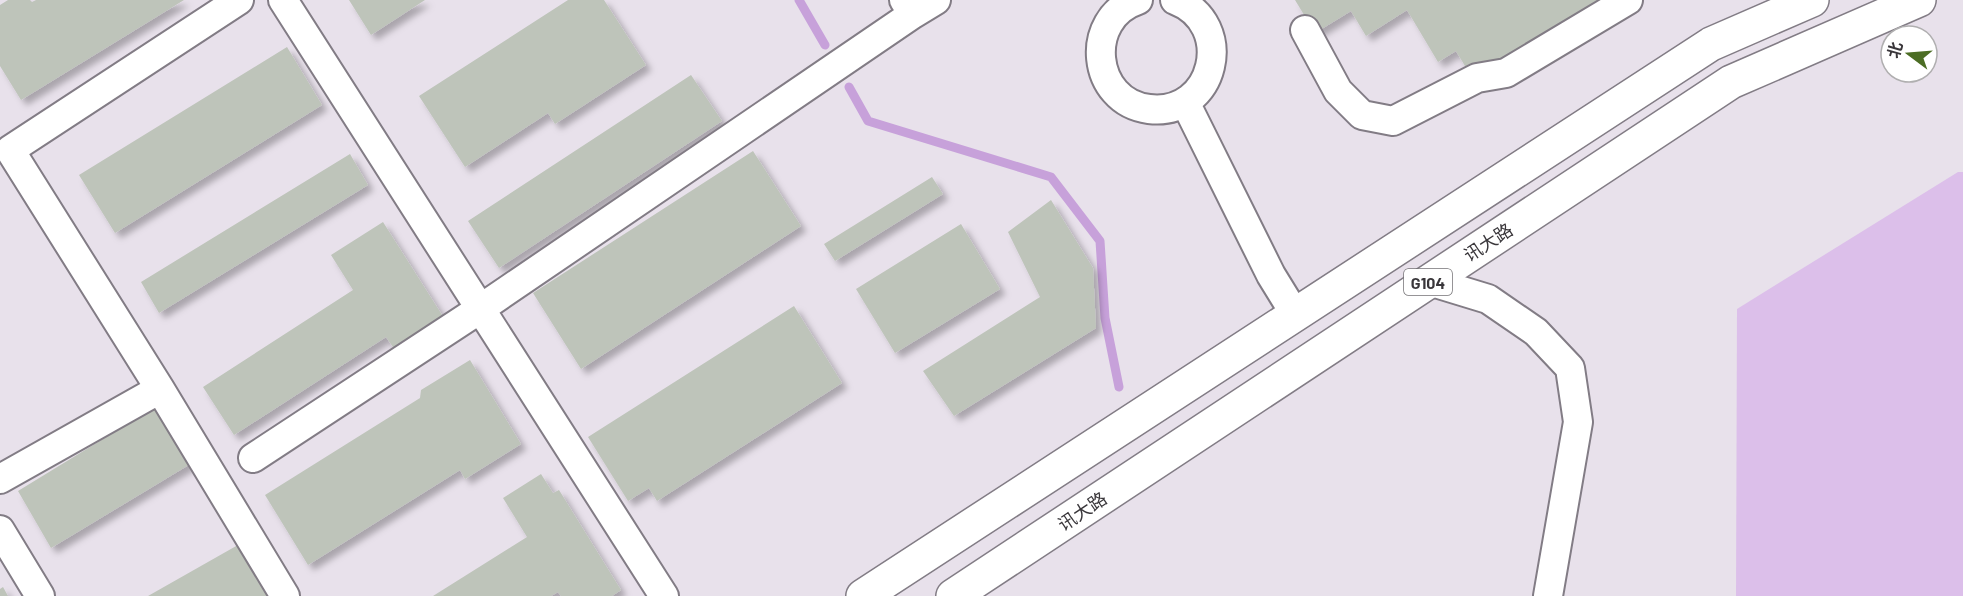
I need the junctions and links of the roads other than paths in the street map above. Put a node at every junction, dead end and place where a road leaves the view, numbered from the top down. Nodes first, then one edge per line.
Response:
1 (239, 0) edge
2 (283, 0) edge
3 (1175, 0) edge
4 (1628, 0) edge
5 (1812, 0) edge
6 (1919, 0) edge
7 (1128, 2) edge
8 (918, 5) edge
9 (1305, 30) dead end
10 (1185, 102) junction
11 (1429, 281) junction
12 (480, 309) junction
13 (1295, 314) junction
14 (160, 389) junction
15 (253, 458) dead end
16 (0, 479) edge
17 (0, 530) edge
18 (40, 596) edge
19 (285, 596) edge
20 (664, 596) edge
21 (863, 596) edge
22 (953, 596) edge
23 (1548, 596) edge

1 - 14 street
2 - 12 street
3 - 10 street
4 - 9 street
5 - 13 highway, G104
6 - 11 highway, 讯大路 / G104
7 - 10 street
8 - 12 street
10 - 13 street
11 - 22 highway, 讯大路 / G104
11 - 23 street
12 - 15 street
12 - 20 street
13 - 21 highway, G104
14 - 16 street
14 - 19 street
17 - 18 street

